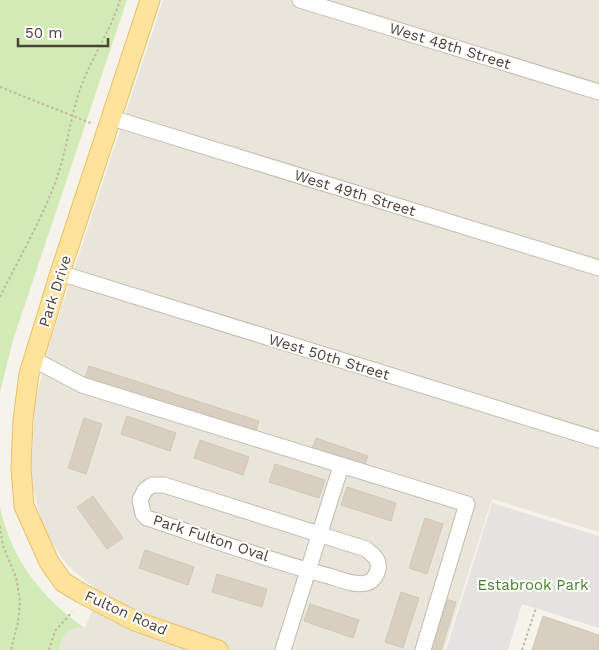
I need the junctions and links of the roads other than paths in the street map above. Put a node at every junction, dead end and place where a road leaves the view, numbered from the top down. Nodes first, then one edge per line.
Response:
1 (150, 0) edge
2 (300, 0) edge
3 (599, 92) edge
4 (103, 121) junction
5 (599, 268) edge
6 (60, 273) junction
7 (33, 359) junction
8 (599, 440) edge
9 (341, 466) junction
10 (321, 534) junction
11 (309, 571) junction
12 (63, 582) joint
13 (218, 650) edge
14 (282, 650) edge
15 (423, 650) edge

1 - 4 main road, Park Drive
2 - 3 street, West 48th Street
4 - 5 street, West 49th Street
4 - 6 main road, Park Drive
6 - 7 main road, Park Drive
6 - 8 street, West 50th Street
7 - 9 street
7 - 12 main road, Park Drive
9 - 10 street
9 - 15 street
10 - 11 street
10 - 11 street, Park Fulton Oval
10 - 11 street, Park Fulton Oval
11 - 14 street
12 - 13 main road, Fulton Road

